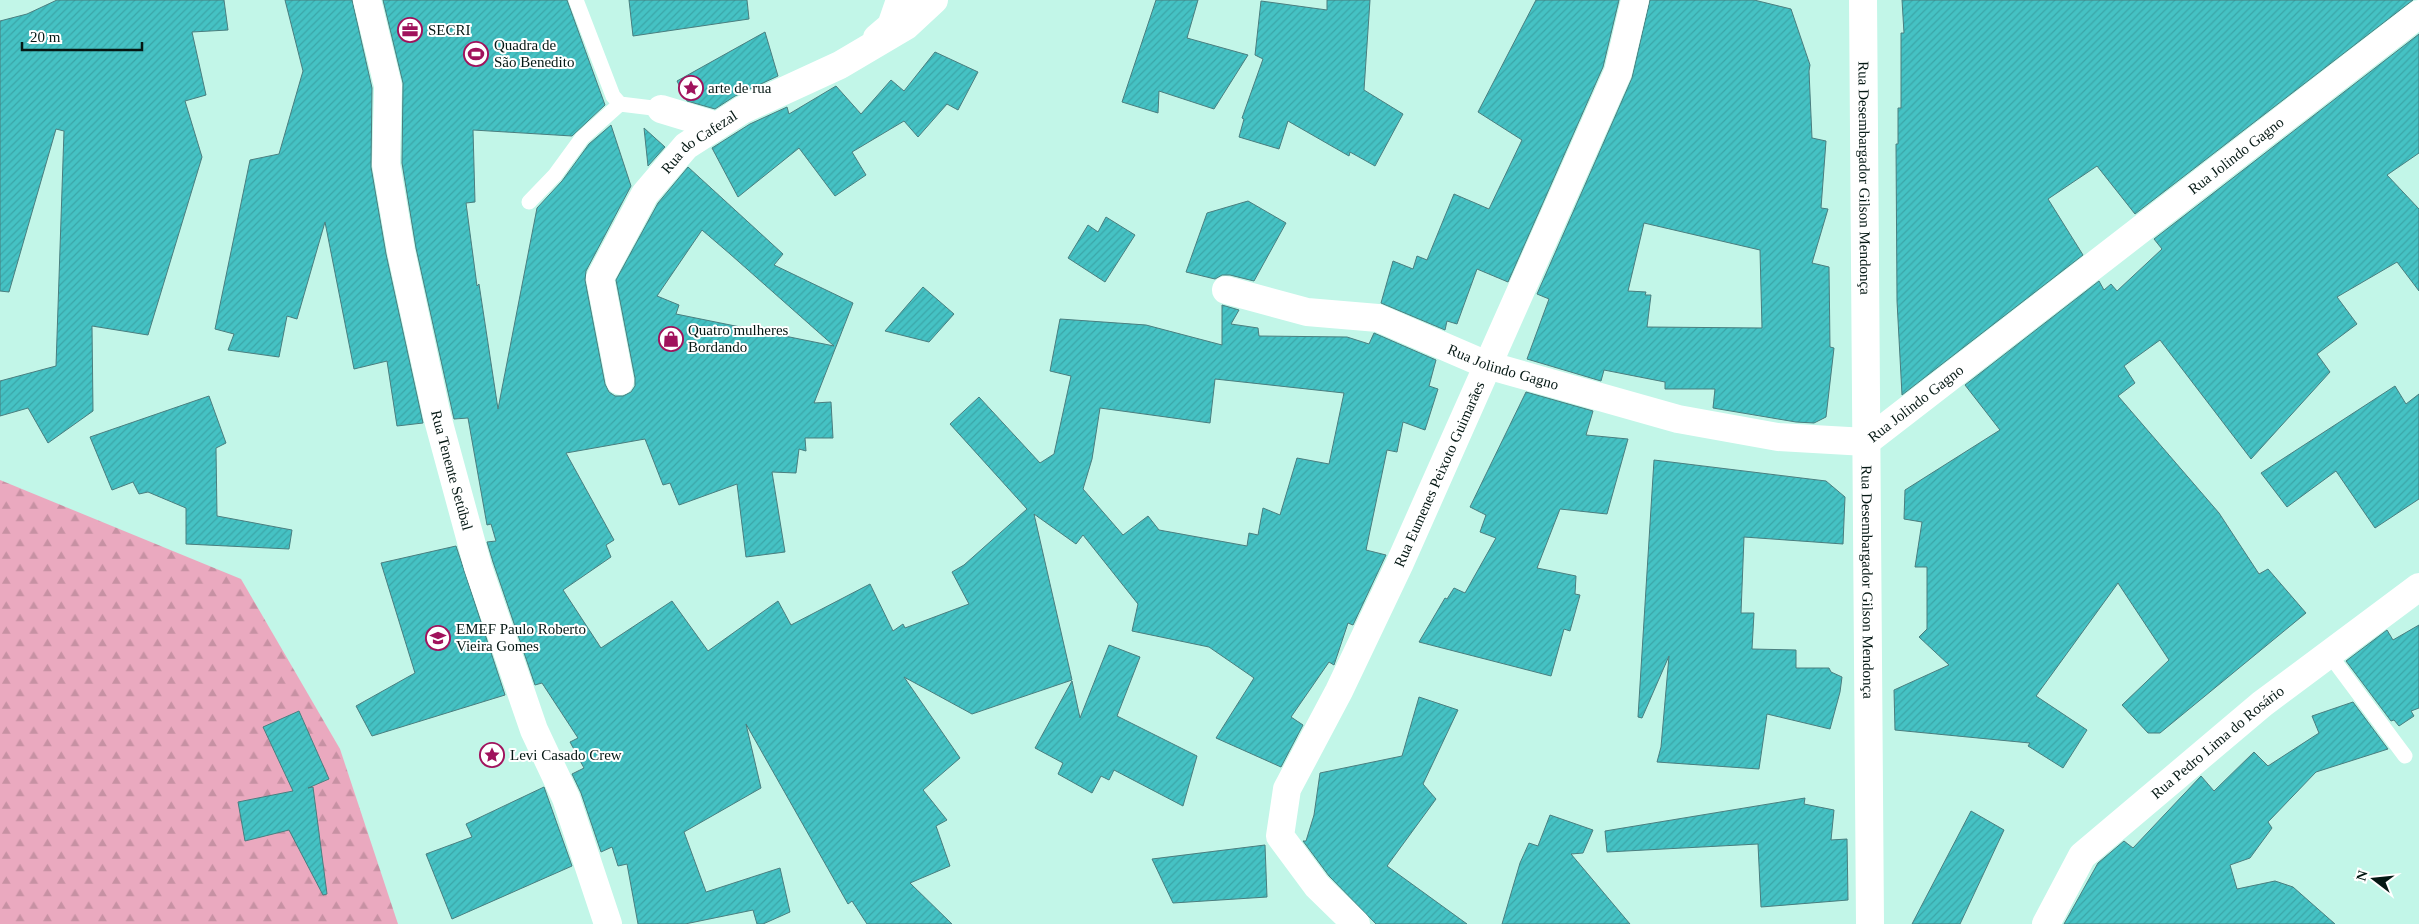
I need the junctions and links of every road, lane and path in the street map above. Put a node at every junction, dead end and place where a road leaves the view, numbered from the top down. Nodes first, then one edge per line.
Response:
1 (367, 0) edge
2 (576, 0) edge
3 (900, 0) edge
4 (934, 0) edge
5 (1635, 0) edge
6 (1864, 0) edge
7 (2419, 14) edge
8 (862, 52) junction
9 (620, 104) junction
10 (661, 109) joint
11 (717, 126) junction
12 (529, 202) dead end
13 (1226, 290) dead end
14 (1487, 365) junction
15 (620, 381) dead end
16 (1866, 442) junction
17 (2419, 587) edge
18 (2332, 651) junction
19 (2405, 756) dead end
20 (608, 924) edge
21 (1356, 924) edge
22 (1870, 924) edge
23 (2046, 924) edge

1 - 20 street, Rua Tenente Setúbal
2 - 9 lane
3 - 8 street
4 - 8 street, Rua do Cafezal
5 - 14 street, Rua Eumenes Peixoto Guimarães
6 - 16 street, Rua Desembargador Gilson Mendonça
7 - 16 street, Rua Jolindo Gagno
8 - 11 street, Rua do Cafezal
9 - 10 lane
9 - 12 lane
10 - 11 street
11 - 15 street, Rua do Cafezal
13 - 14 street, Rua Jolindo Gagno
14 - 16 street, Rua Jolindo Gagno
14 - 21 street, Rua Eumenes Peixoto Guimarães
16 - 22 street, Rua Desembargador Gilson Mendonça
17 - 18 street, Rua Pedro Lima do Rosário
18 - 19 lane
18 - 23 street, Rua Pedro Lima do Rosário

